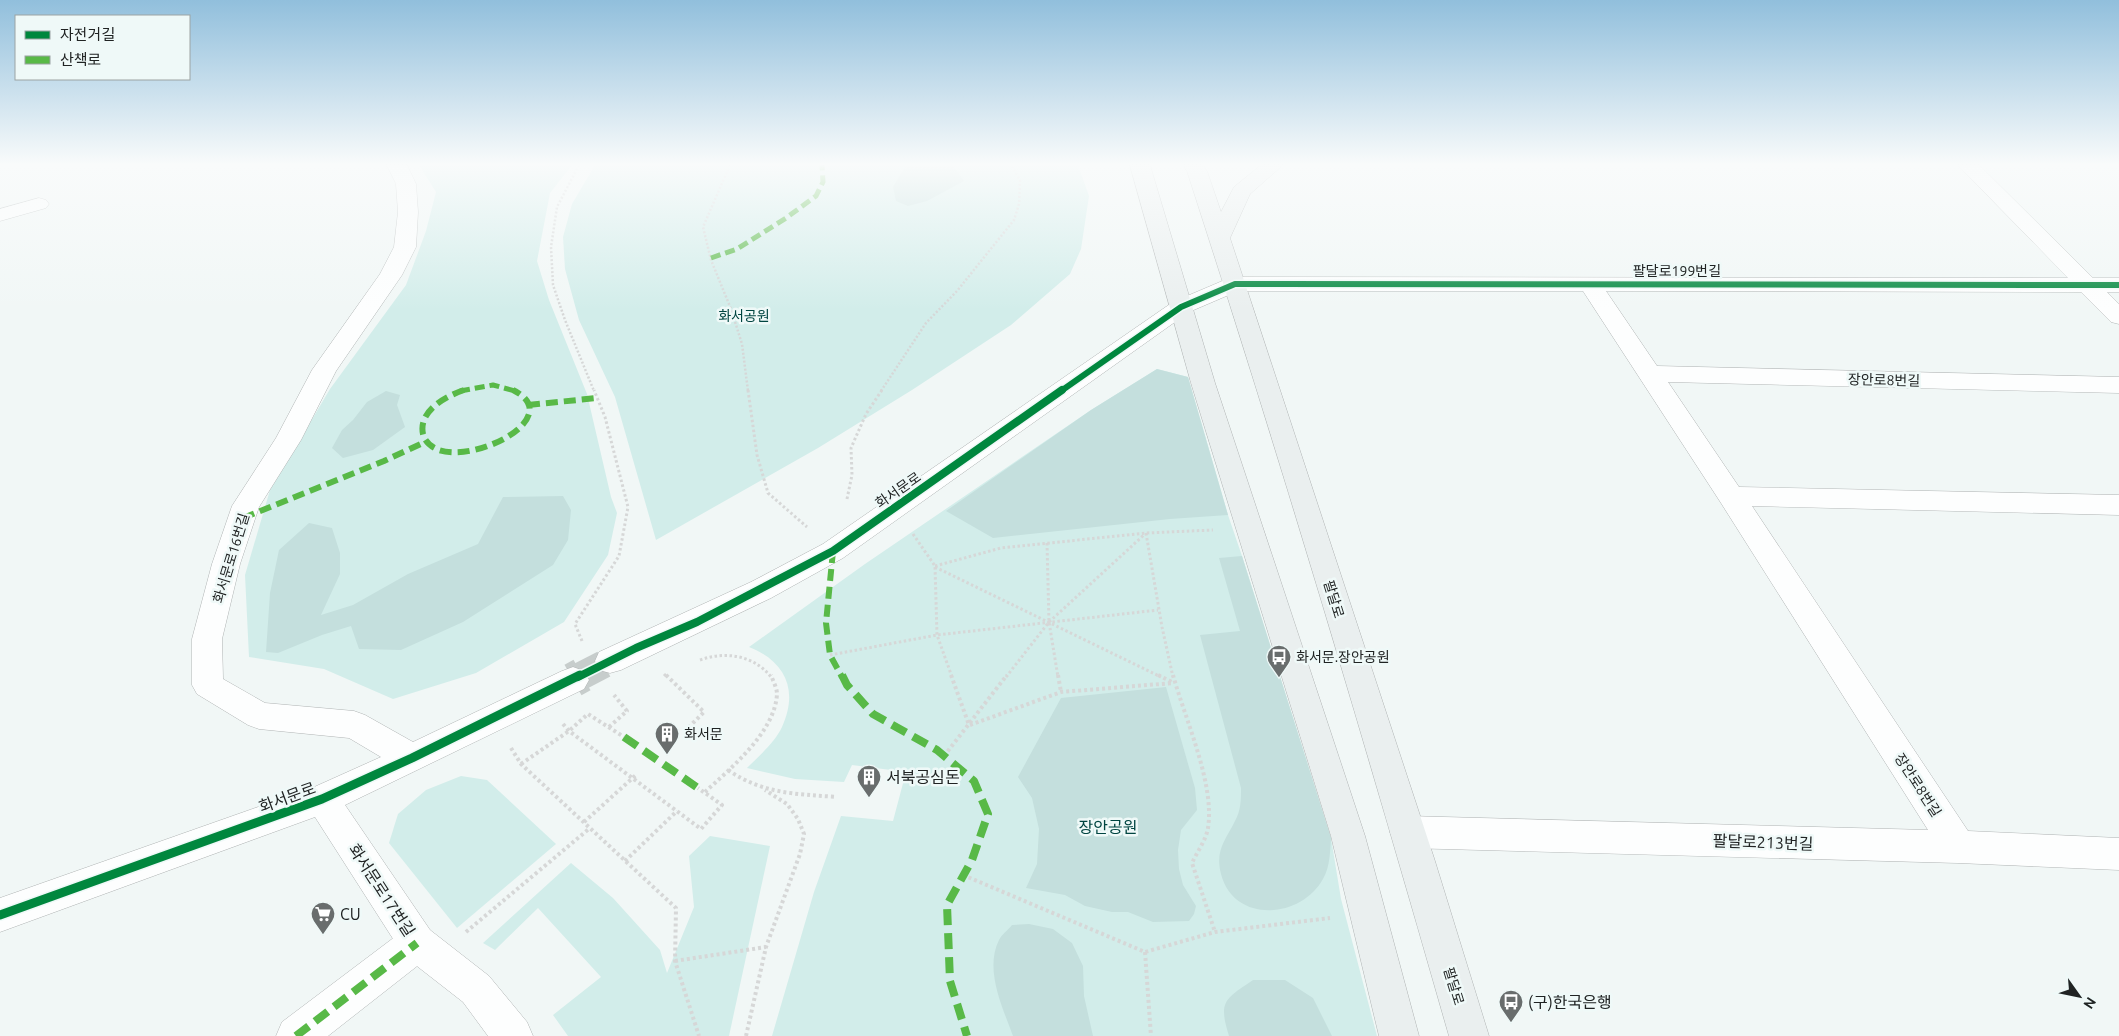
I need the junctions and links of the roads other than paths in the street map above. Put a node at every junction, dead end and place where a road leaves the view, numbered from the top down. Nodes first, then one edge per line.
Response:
1 (408, 213) edge
2 (1154, 213) edge
3 (1212, 213) edge
4 (1231, 213) edge
5 (2016, 213) edge
6 (1220, 238) junction
7 (1590, 283) junction
8 (1235, 284) junction
9 (2088, 285) junction
10 (2119, 285) edge
11 (1181, 308) junction
12 (2119, 317) edge
13 (1649, 374) junction
14 (2119, 385) edge
15 (1731, 496) junction
16 (2119, 505) edge
17 (610, 661) tunnel mouth
18 (573, 680) tunnel mouth
19 (412, 758) junction
20 (322, 799) junction
21 (1407, 832) junction
22 (1958, 847) junction
23 (2119, 854) edge
24 (0, 915) edge
25 (426, 950) junction
26 (296, 1036) edge
27 (513, 1036) edge
28 (1399, 1036) edge
29 (1469, 1036) edge

1 - 19 street, 화서문로16번길
2 - 11 main road
3 - 6 main road, 팔달로
4 - 6 main road
5 - 9 street
6 - 8 main road, 팔달로
7 - 8 street, 팔달로199번길
7 - 9 street, 팔달로199번길
7 - 13 street, 장안로8번길
8 - 11 street, 화서문로
8 - 21 main road, 팔달로
9 - 10 street, 팔달로199번길
9 - 12 street
11 - 17 street, 화서문로
11 - 28 main road
13 - 14 street, 장안로8번길
13 - 15 street, 장안로8번길
15 - 16 street
15 - 22 street, 장안로8번길
18 - 19 street, 화서문로
19 - 20 street, 화서문로
20 - 24 street, 화서문로
20 - 25 street, 화서문로17번길
21 - 22 street, 팔달로213번길
21 - 29 main road, 팔달로
22 - 23 street, 팔달로213번길
25 - 26 street
25 - 27 street, 화서문로17번길

